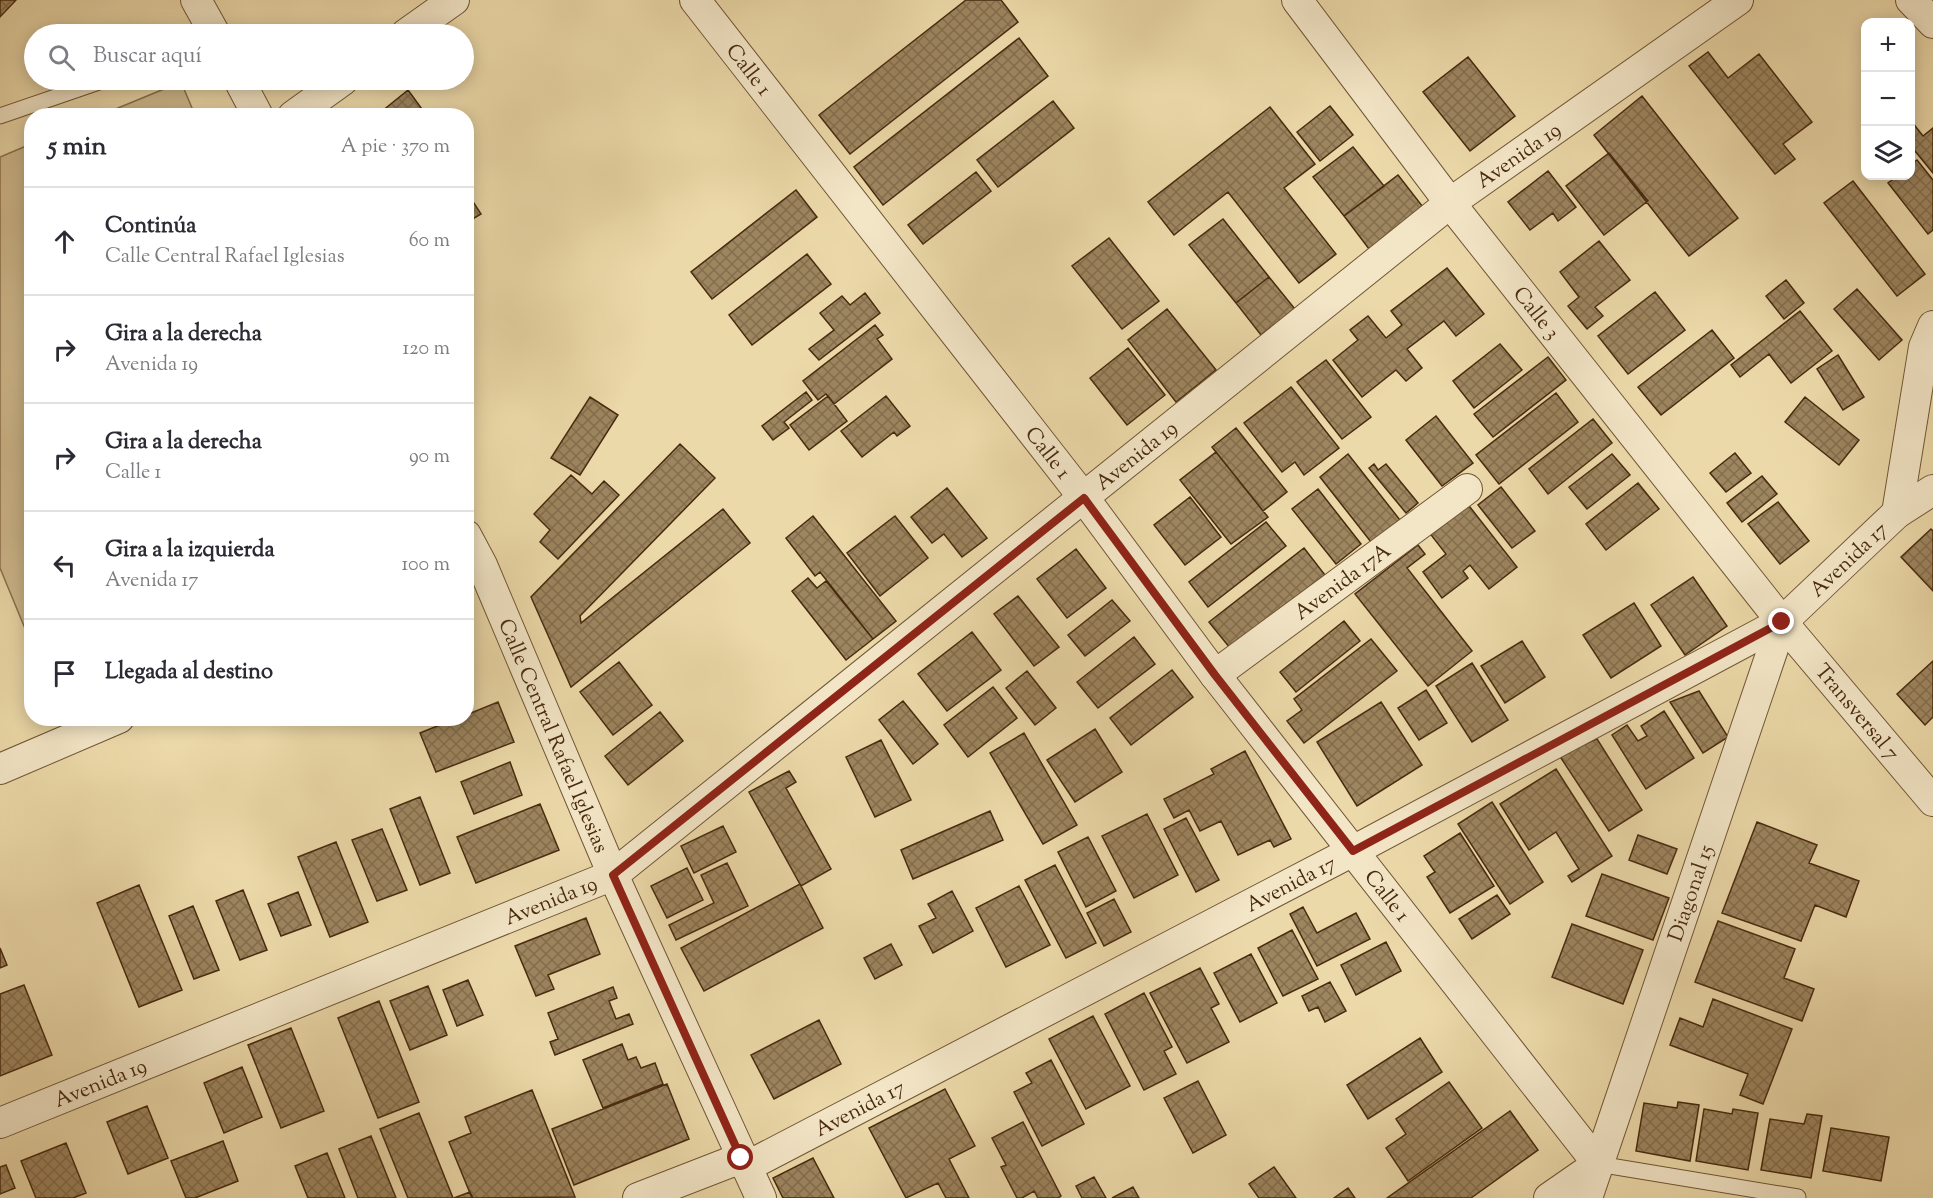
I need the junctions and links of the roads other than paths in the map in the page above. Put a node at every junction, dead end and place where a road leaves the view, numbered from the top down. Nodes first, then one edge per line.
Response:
1 (196, 0) edge
2 (454, 0) edge
3 (695, 0) edge
4 (1297, 0) edge
5 (1738, 0) edge
6 (1911, 0) edge
7 (1933, 23) edge
8 (209, 24) edge
9 (420, 24) edge
10 (76, 90) edge
11 (244, 90) edge
12 (329, 90) edge
13 (254, 108) edge
14 (304, 108) edge
15 (0, 116) edge
16 (1450, 203) junction
17 (1933, 326) edge
18 (1467, 489) dead end
19 (1933, 489) edge
20 (1084, 498) junction
21 (1897, 513) junction
22 (474, 568) edge
23 (1782, 622) junction
24 (1215, 675) junction
25 (100, 726) edge
26 (0, 769) edge
27 (1933, 801) edge
28 (1353, 851) junction
29 (613, 875) junction
30 (0, 1123) edge
31 (743, 1162) junction
32 (1598, 1164) junction
33 (1798, 1197) edge
34 (638, 1198) edge
35 (761, 1198) edge
36 (1549, 1198) edge
37 (1587, 1198) edge

1 - 8 street
2 - 9 street
3 - 20 street, Calle 1
4 - 16 street, Calle 3
5 - 16 street, Avenida 19
6 - 7 street
10 - 15 lane
11 - 13 street
12 - 14 street
16 - 20 street, Avenida 19
16 - 23 street, Calle 3
17 - 21 street
18 - 24 street, Avenida 17A
19 - 21 street, Avenida 17
20 - 24 street, Calle 1
20 - 29 street, Avenida 19
21 - 23 street, Avenida 17
22 - 29 street, Calle Central Rafael Iglesias
23 - 27 street, Transversal 7
23 - 28 street, Avenida 17
23 - 32 street, Diagonal 15
24 - 28 street, Calle 1
25 - 26 street
28 - 31 street, Avenida 17
28 - 32 street, Calle 1
29 - 30 street, Avenida 19
29 - 31 street, Calle Central Rafael Iglesias
31 - 34 street, Avenida 17
31 - 35 street, Calle Central Rafael Iglesias
32 - 33 lane
32 - 36 street
32 - 37 street, Diagonal 15

